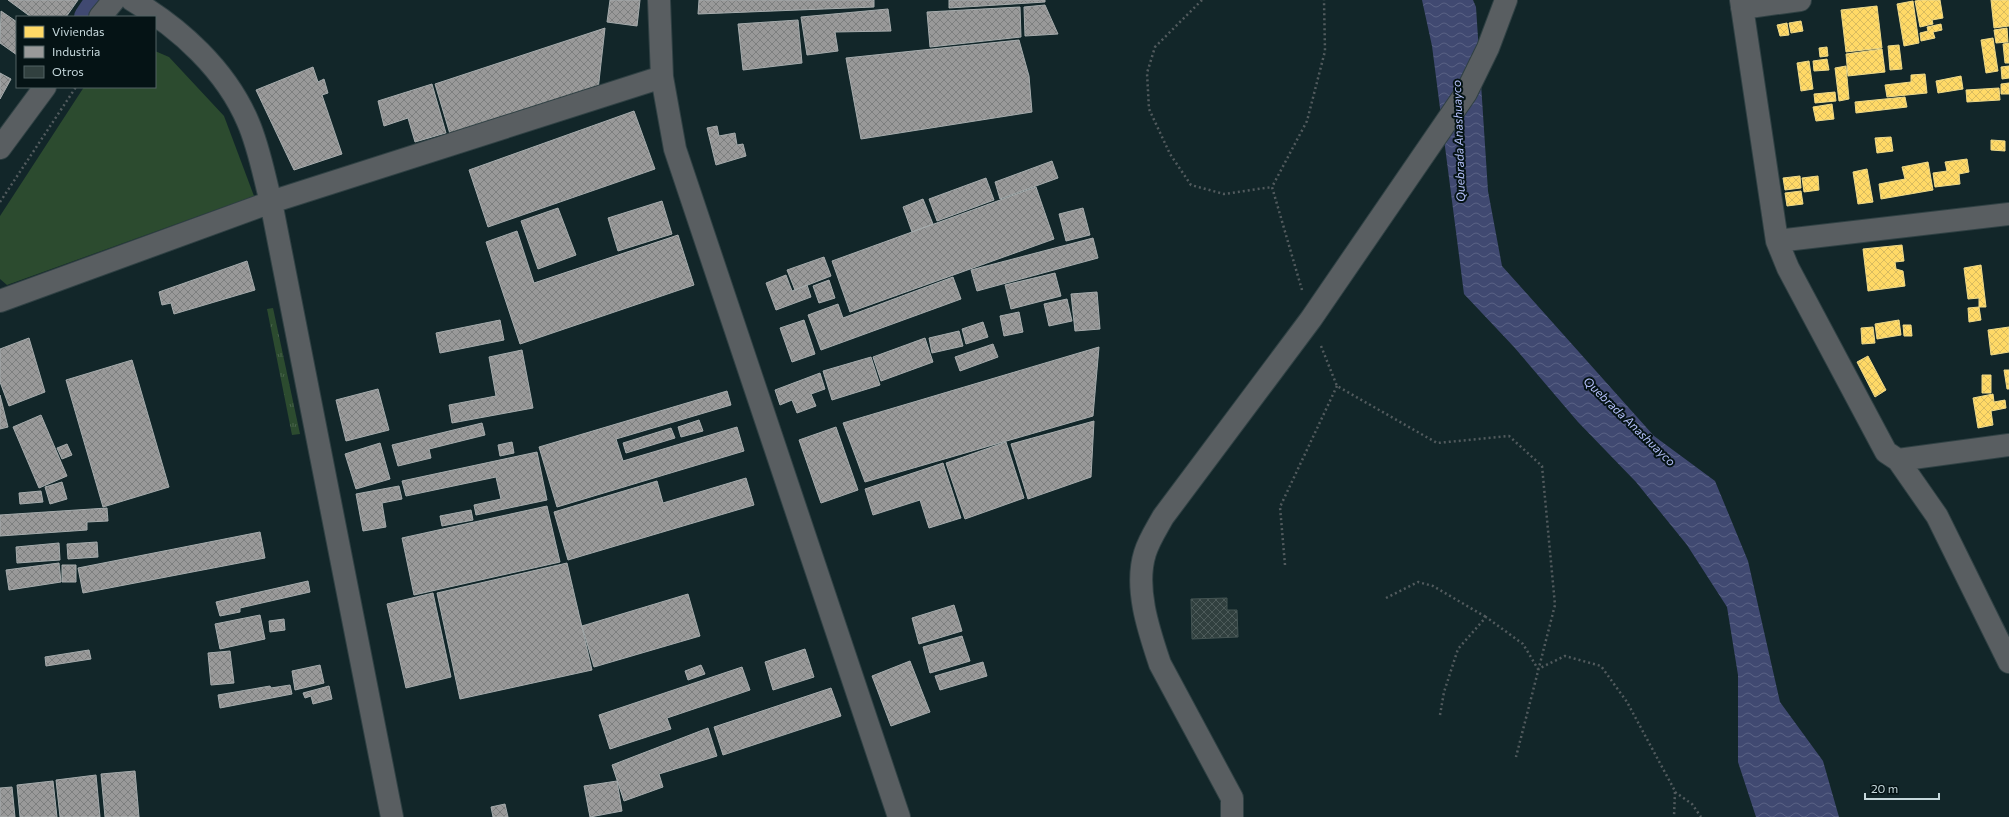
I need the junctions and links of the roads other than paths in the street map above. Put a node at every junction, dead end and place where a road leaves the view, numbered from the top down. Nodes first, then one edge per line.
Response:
1 (114, 0) edge
2 (132, 0) edge
3 (659, 0) edge
4 (1506, 0) edge
5 (1800, 0) edge
6 (1742, 4) edge
7 (101, 16) edge
8 (156, 16) edge
9 (156, 16) edge
10 (662, 77) junction
11 (44, 88) edge
12 (0, 148) edge
13 (271, 202) junction
14 (2009, 214) edge
15 (1777, 241) junction
16 (0, 301) edge
17 (2009, 445) edge
18 (1898, 460) junction
19 (2009, 662) edge
20 (392, 817) edge
21 (899, 817) edge
22 (1232, 817) edge

1 - 7 street
2 - 9 street
3 - 10 street
4 - 22 street
5 - 6 street
6 - 15 street
8 - 13 street
10 - 13 street
10 - 21 street
11 - 12 street
13 - 16 street
13 - 20 street
14 - 15 street
15 - 18 street
17 - 18 street
18 - 19 street

